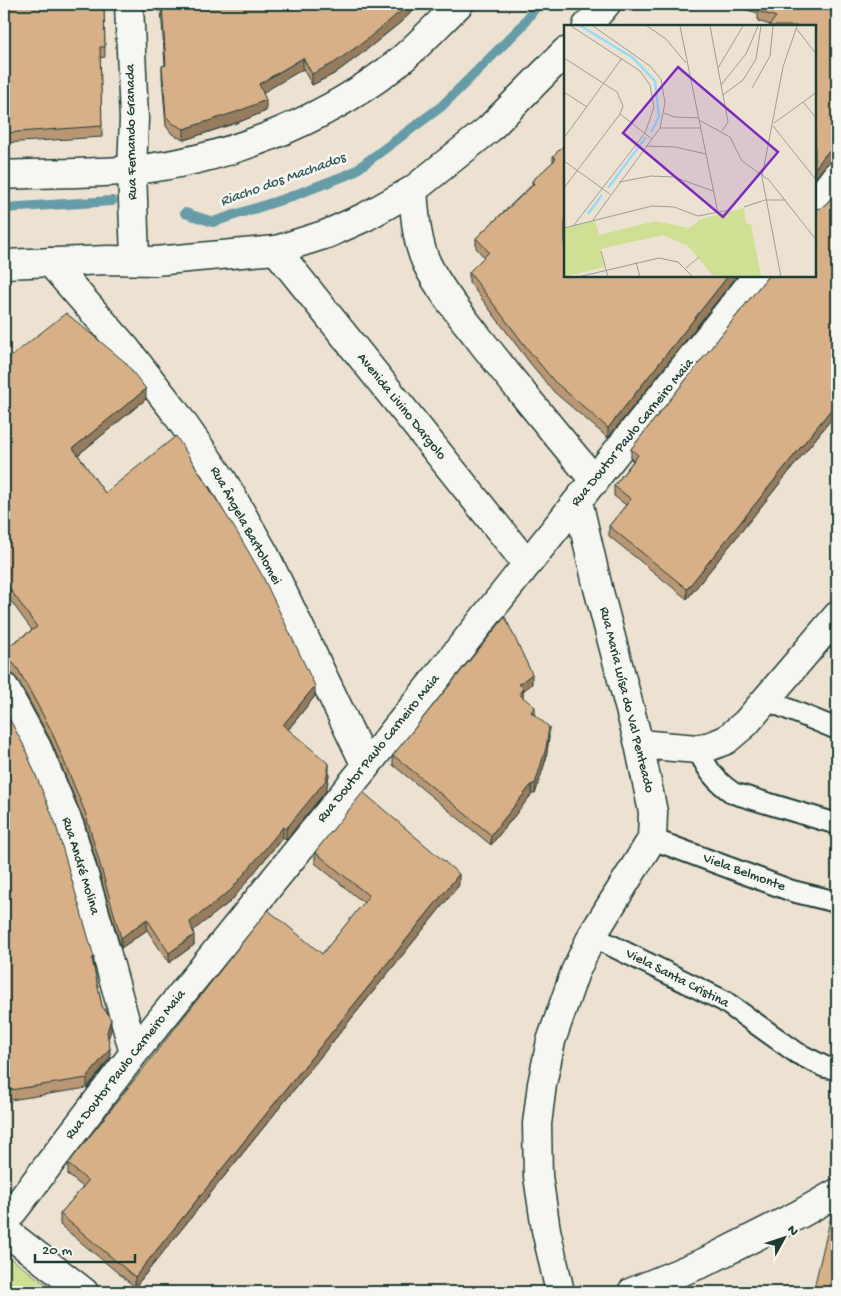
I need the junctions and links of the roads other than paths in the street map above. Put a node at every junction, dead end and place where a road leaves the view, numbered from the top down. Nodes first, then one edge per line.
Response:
1 (129, 4) edge
2 (458, 4) edge
3 (606, 4) edge
4 (588, 25) edge
5 (564, 53) edge
6 (132, 170) junction
7 (4, 175) edge
8 (837, 175) edge
9 (413, 190) junction
10 (816, 203) edge
11 (276, 250) junction
12 (135, 260) junction
13 (50, 262) junction
14 (4, 264) edge
15 (755, 278) edge
16 (586, 491) junction
17 (527, 564) junction
18 (837, 616) edge
19 (4, 687) edge
20 (766, 700) junction
21 (837, 728) edge
22 (639, 744) junction
23 (697, 750) junction
24 (366, 766) junction
25 (837, 824) edge
26 (652, 839) junction
27 (837, 902) edge
28 (592, 936) junction
29 (134, 1053) junction
30 (837, 1068) edge
31 (837, 1193) edge
32 (4, 1223) edge
33 (4, 1230) edge
34 (84, 1292) edge
35 (560, 1292) edge
36 (632, 1292) edge

1 - 6 street, Rua Fernando Granada
2 - 6 street
3 - 4 street
5 - 9 street
6 - 7 street
6 - 12 street, Rua Fernando Granada
8 - 10 street
9 - 11 street
9 - 16 street
11 - 12 street
11 - 17 street, Avenida Livino Dargolo
12 - 13 street
13 - 14 street
13 - 24 street, Rua Ângela Bartolomei
15 - 16 street, Rua Doutor Paulo Carneiro Maia
16 - 17 street, Rua Doutor Paulo Carneiro Maia
16 - 22 street, Rua Maria Luísa do Val Penteado
17 - 24 street, Rua Doutor Paulo Carneiro Maia
18 - 20 street
19 - 29 street, Rua André Molina
20 - 21 lane
20 - 23 street
22 - 23 street
22 - 26 street, Rua Maria Luísa do Val Penteado
23 - 25 lane
24 - 29 street, Rua Doutor Paulo Carneiro Maia
26 - 27 lane, Viela Belmonte
26 - 28 street
28 - 30 lane, Viela Santa Cristina
28 - 35 street
29 - 32 street, Rua Doutor Paulo Carneiro Maia
31 - 36 street
33 - 34 street

